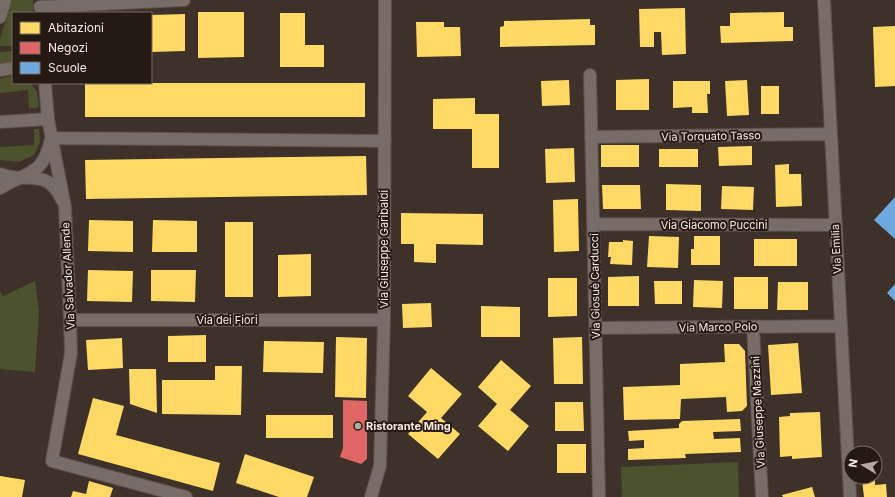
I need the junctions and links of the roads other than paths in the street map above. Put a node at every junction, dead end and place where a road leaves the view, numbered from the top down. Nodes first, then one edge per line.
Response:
1 (5, 0) edge
2 (184, 0) edge
3 (386, 0) edge
4 (824, 0) edge
5 (40, 6) edge
6 (0, 17) edge
7 (12, 68) edge
8 (0, 70) edge
9 (590, 75) dead end
10 (43, 86) edge
11 (48, 119) junction
12 (0, 122) edge
13 (831, 134) junction
14 (591, 137) junction
15 (51, 138) junction
16 (385, 141) junction
17 (0, 174) edge
18 (20, 177) junction
19 (0, 188) edge
20 (65, 207) junction
21 (593, 224) junction
22 (835, 225) junction
23 (70, 320) junction
24 (384, 320) junction
25 (840, 326) junction
26 (754, 327) junction
27 (596, 328) junction
28 (186, 497) edge
29 (371, 497) edge
30 (599, 497) edge
31 (762, 497) edge
32 (850, 497) edge

1 - 6 street
2 - 5 street
3 - 16 street, Via Giuseppe Garibaldi
4 - 13 street, Via Emilia
7 - 8 street
9 - 14 street, Via Giosuè Carducci
10 - 11 street, Via Salvador Allende
11 - 12 street
11 - 15 street, Via Salvador Allende
13 - 14 street, Via Torquato Tasso
13 - 22 street, Via Emilia
14 - 21 street, Via Giosuè Carducci
15 - 16 street
15 - 18 street
15 - 20 street, Via Salvador Allende
16 - 24 street, Via Giuseppe Garibaldi
17 - 18 street
18 - 19 street
18 - 20 street
20 - 23 street, Via Salvador Allende
21 - 22 street, Via Giacomo Puccini
21 - 27 street, Via Giosuè Carducci
22 - 25 street, Via Emilia
23 - 24 street, Via dei Fiori
23 - 28 street, Via Salvador Allende
24 - 29 street, Via Giuseppe Garibaldi
25 - 26 street, Via Marco Polo
25 - 32 street, Via Emilia
26 - 27 street, Via Marco Polo
26 - 31 street, Via Giuseppe Mazzini
27 - 30 street, Via Giosuè Carducci

